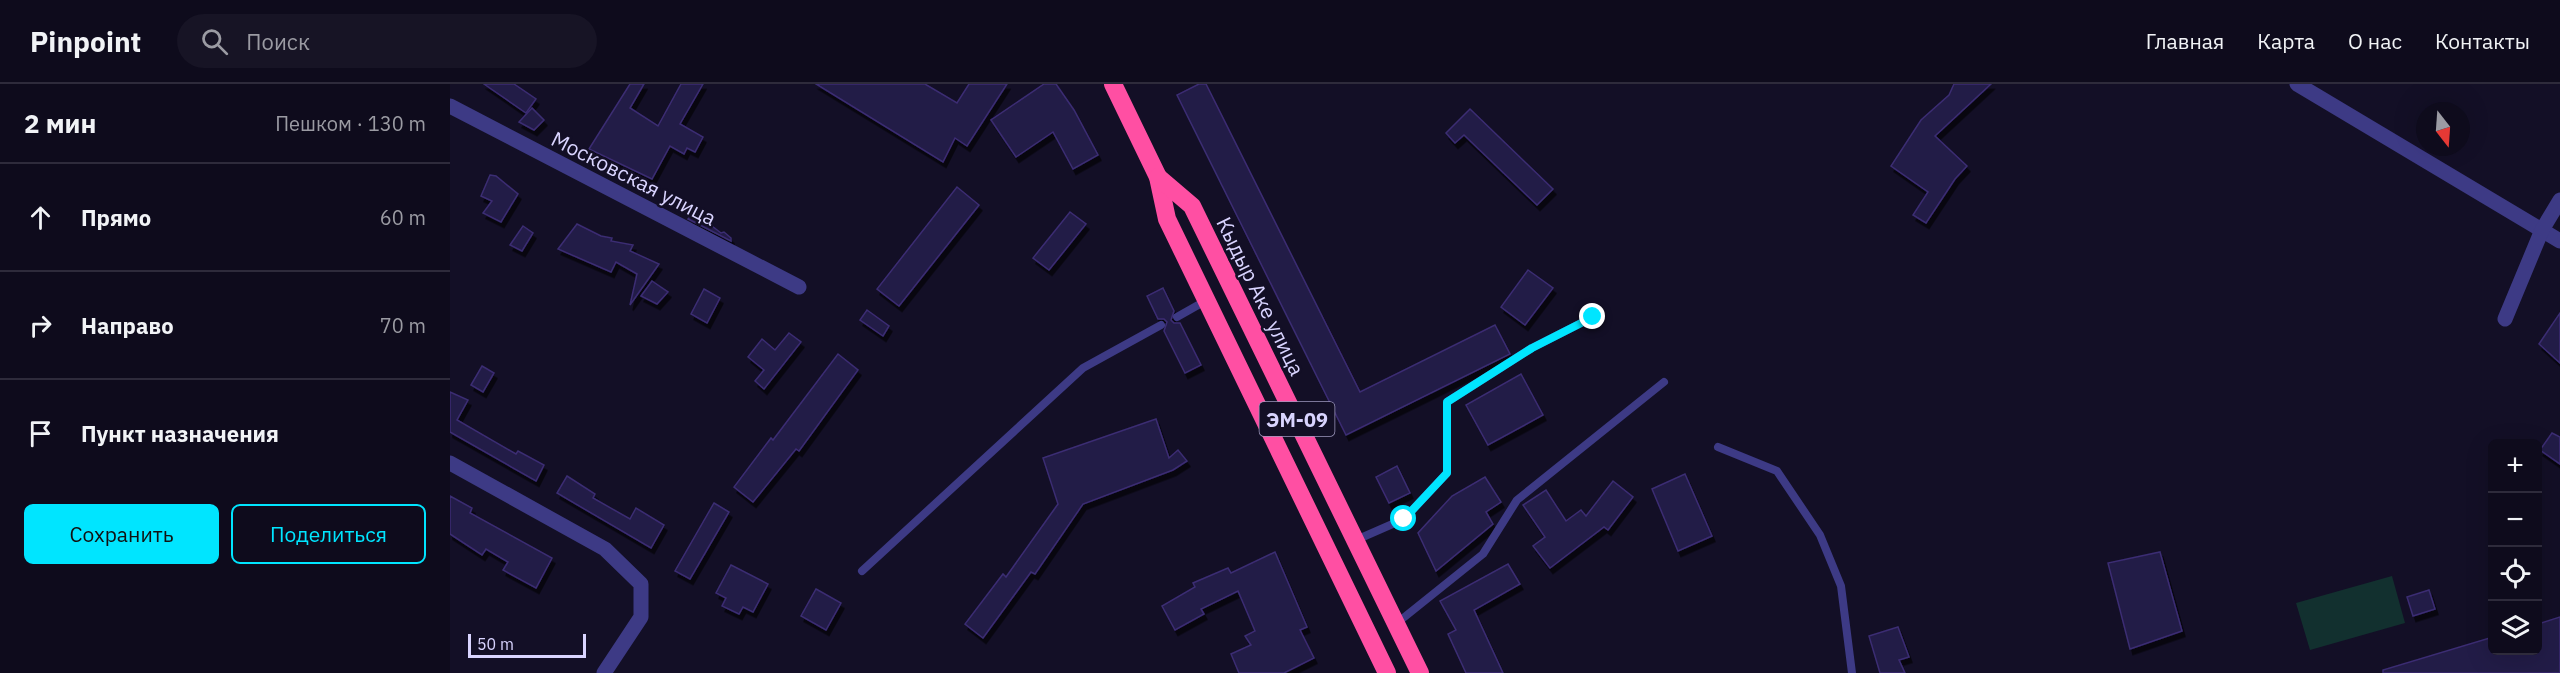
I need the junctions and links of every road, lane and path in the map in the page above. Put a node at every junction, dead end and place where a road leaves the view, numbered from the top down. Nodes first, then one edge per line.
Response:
1 (1113, 84) edge
2 (2297, 84) edge
3 (450, 106) edge
4 (1158, 177) junction
5 (2560, 200) edge
6 (2542, 230) junction
7 (2560, 241) edge
8 (799, 287) dead end
9 (1207, 300) junction
10 (1177, 316) dead end
11 (1593, 317) dead end
12 (2505, 319) dead end
13 (1161, 325) dead end
14 (1664, 382) dead end
15 (1718, 447) dead end
16 (450, 463) edge
17 (1356, 540) junction
18 (862, 571) dead end
19 (1397, 623) junction
20 (1370, 634) junction
21 (604, 673) edge
22 (1387, 673) edge
23 (1420, 673) edge
24 (1852, 673) edge

1 - 4 highway, Кыдыр Аке улица / ЭМ-09
2 - 6 street
3 - 8 street, Московская улица
4 - 9 highway, Кыдыр Аке улица / ЭМ-09
4 - 17 highway, Кыдыр Аке улица / ЭМ-09
5 - 6 street
6 - 7 street
6 - 12 street
9 - 10 lane
9 - 20 highway, Кыдыр Аке улица / ЭМ-09
11 - 17 lane
13 - 18 lane
14 - 19 lane
15 - 24 lane
16 - 21 street
17 - 19 highway, Кыдыр Аке улица / ЭМ-09
19 - 20 highway
19 - 23 highway, Кыдыр Аке улица / ЭМ-09
20 - 22 highway, Кыдыр Аке улица / ЭМ-09

